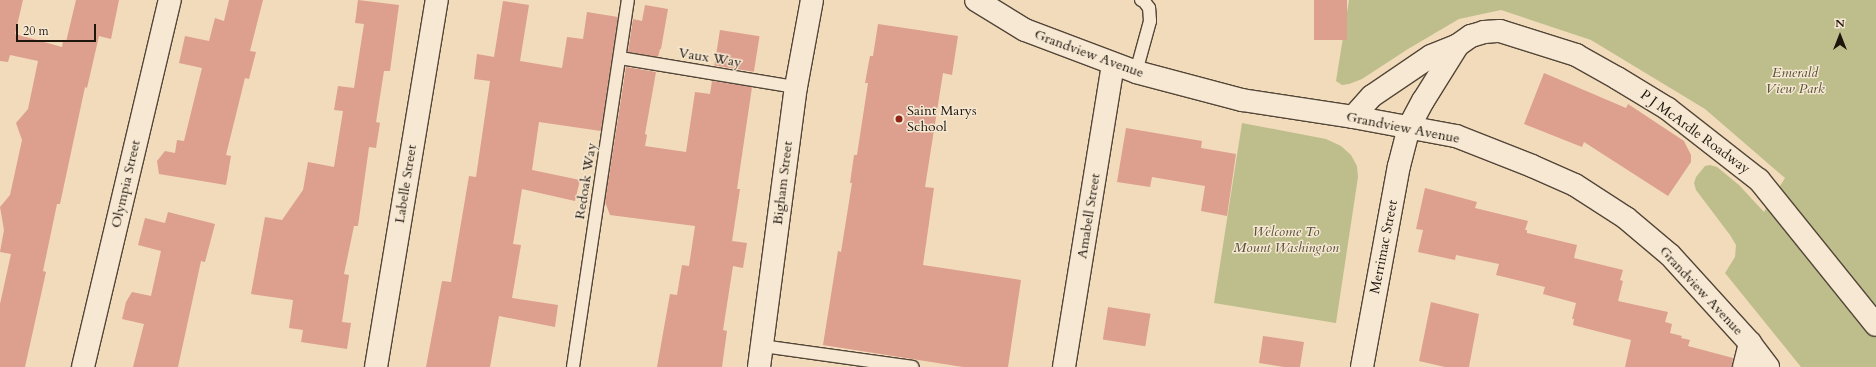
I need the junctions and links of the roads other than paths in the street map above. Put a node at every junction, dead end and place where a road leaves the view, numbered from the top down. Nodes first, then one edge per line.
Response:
1 (170, 0) edge
2 (437, 0) edge
3 (628, 0) edge
4 (812, 0) edge
5 (976, 0) edge
6 (1141, 0) edge
7 (1458, 45) junction
8 (620, 58) junction
9 (1113, 65) junction
10 (1136, 72) junction
11 (796, 87) junction
12 (1352, 117) junction
13 (1409, 127) junction
14 (1876, 324) edge
15 (1750, 344) junction
16 (761, 357) edge
17 (83, 367) edge
18 (376, 367) edge
19 (573, 367) edge
20 (913, 367) edge
21 (1064, 367) edge
22 (1362, 367) edge
23 (1744, 367) edge
24 (1768, 367) edge

1 - 17 street, Olympia Street
2 - 18 street, Labelle Street
3 - 8 lane, Redoak Way
4 - 11 street, Bigham Street
5 - 9 street, Grandview Avenue
6 - 10 lane
7 - 12 street
7 - 13 street, P J McArdle Roadway
7 - 14 street, P J McArdle Roadway
8 - 11 lane, Vaux Way
8 - 19 lane, Redoak Way
9 - 10 street, Grandview Avenue
9 - 21 street, Amabell Street
10 - 12 street, Grandview Avenue
11 - 16 street, Bigham Street
12 - 13 street, Grandview Avenue
13 - 15 street, Grandview Avenue
13 - 22 street, Merrimac Street
15 - 23 street
15 - 24 street, Grandview Avenue
16 - 20 lane

